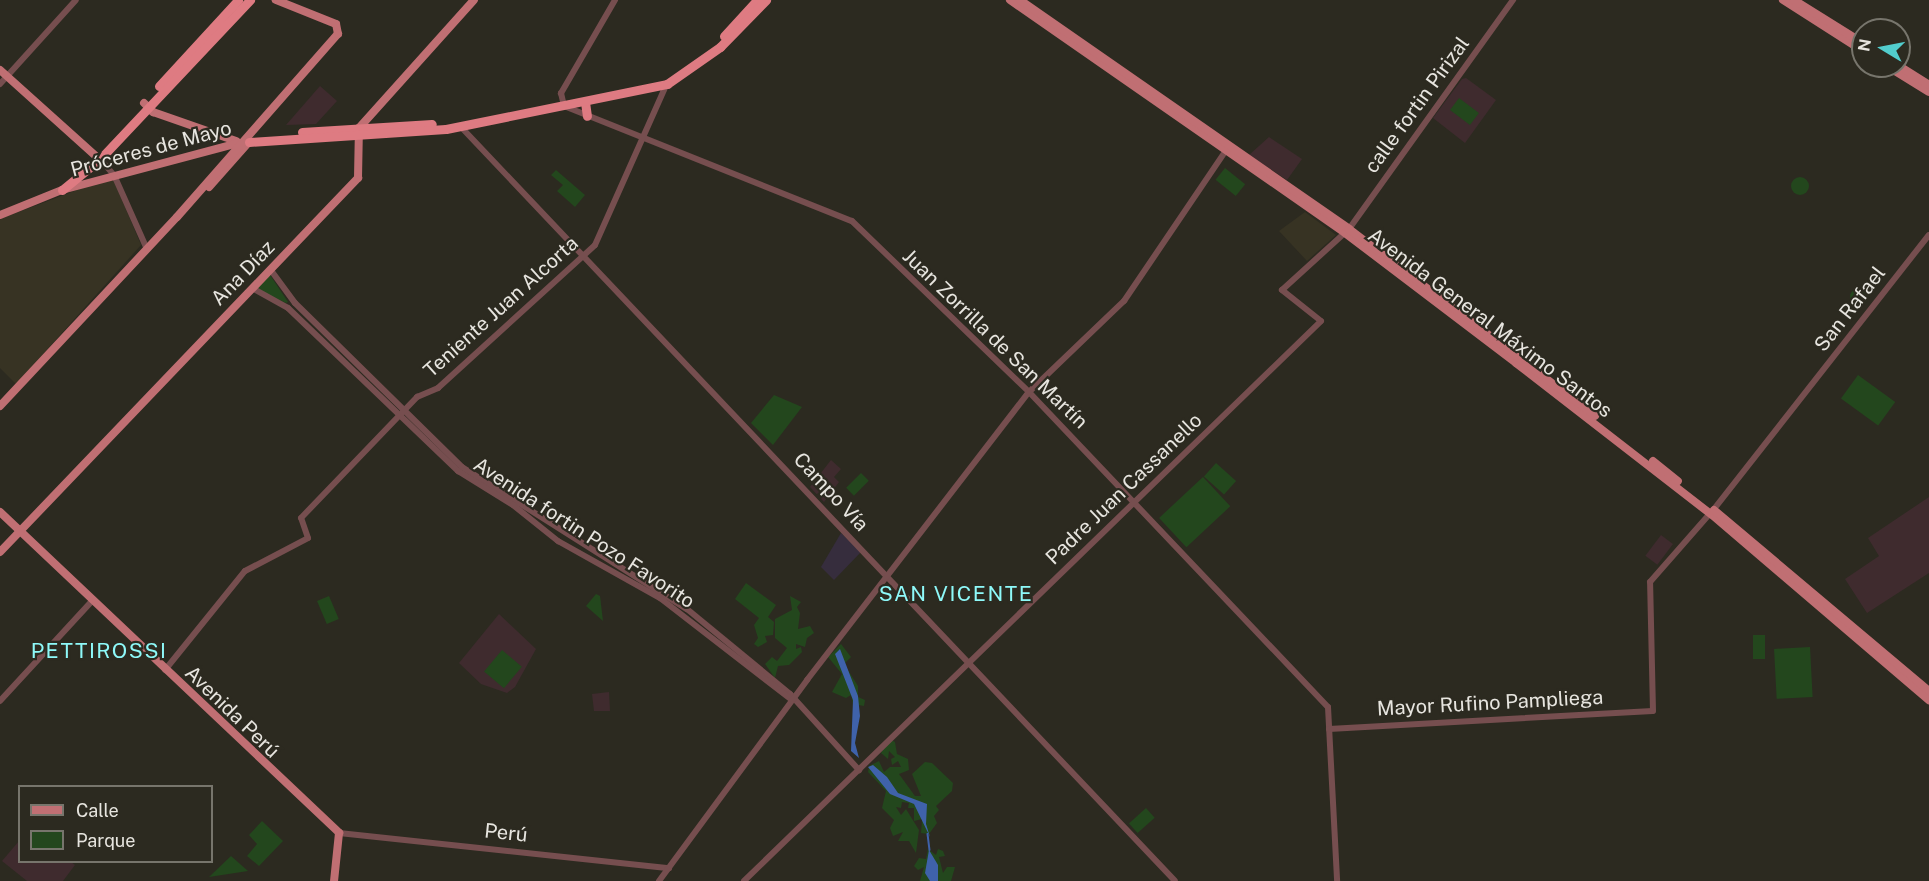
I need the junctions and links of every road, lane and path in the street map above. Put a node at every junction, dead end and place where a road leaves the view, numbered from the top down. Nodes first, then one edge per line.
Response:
1 (76, 0) edge
2 (238, 0) edge
3 (250, 0) edge
4 (276, 0) edge
5 (474, 0) edge
6 (615, 0) edge
7 (757, 0) edge
8 (766, 0) edge
9 (1010, 0) edge
10 (1020, 0) edge
11 (1513, 0) edge
12 (1783, 0) edge
13 (1794, 0) edge
14 (1851, 36) edge
15 (1851, 43) edge
16 (3, 73) edge
17 (1911, 74) edge
18 (1906, 78) edge
19 (668, 81) junction
20 (0, 84) edge
21 (1929, 85) edge
22 (1929, 92) edge
23 (585, 102) junction
24 (562, 103) junction
25 (146, 105) junction
26 (587, 116) junction
27 (462, 127) junction
28 (358, 132) junction
29 (214, 135) junction
30 (645, 140) junction
31 (244, 141) junction
32 (213, 148) junction
33 (1227, 148) junction
34 (97, 160) junction
35 (114, 175) junction
36 (62, 190) junction
37 (0, 215) edge
38 (1347, 231) junction
39 (1929, 235) edge
40 (147, 249) junction
41 (583, 256) junction
42 (270, 269) junction
43 (252, 288) junction
44 (295, 303) junction
45 (288, 308) junction
46 (1321, 321) joint
47 (1029, 392) junction
48 (0, 406) edge
49 (402, 413) junction
50 (0, 414) edge
51 (1133, 502) junction
52 (0, 512) edge
53 (1712, 512) junction
54 (19, 531) junction
55 (0, 552) edge
56 (887, 577) junction
57 (91, 602) junction
58 (970, 663) junction
59 (165, 670) junction
60 (1929, 691) edge
61 (0, 700) edge
62 (792, 700) junction
63 (1929, 700) edge
64 (1653, 711) joint
65 (1329, 729) junction
66 (859, 770) junction
67 (339, 833) junction
68 (669, 868) junction
69 (334, 881) edge
70 (660, 881) edge
71 (744, 881) edge
72 (1175, 881) edge
73 (1337, 881) edge

1 - 16 street
2 - 25 highway
3 - 25 highway
4 - 31 main road
5 - 28 main road
6 - 24 street
7 - 19 highway
8 - 19 highway
9 - 33 main road, Avenida General Máximo Santos
10 - 33 main road, Avenida General Máximo Santos
11 - 38 street, calle fortin Pirizal
12 - 15 main road
13 - 14 main road
16 - 20 street
16 - 34 main road
17 - 21 main road
18 - 22 main road
19 - 23 highway
19 - 24 highway
19 - 30 street, Teniente Juan Alcorta
23 - 24 highway
23 - 26 highway
24 - 26 street, Juan Zorrilla de San Martín
24 - 27 highway
24 - 28 highway
25 - 29 main road
25 - 34 highway
26 - 30 street, Juan Zorrilla de San Martín
27 - 28 highway
27 - 41 street, Campo Vía
28 - 31 highway
28 - 31 highway
28 - 42 main road, Ana Díaz
29 - 31 main road
29 - 32 main road
30 - 41 street, Teniente Juan Alcorta
30 - 47 street, Juan Zorrilla de San Martín
31 - 32 main road, Próceres de Mayo
31 - 40 main road
31 - 50 main road
32 - 35 main road, Próceres de Mayo
33 - 38 main road, Avenida General Máximo Santos
33 - 47 street
34 - 35 street
34 - 36 highway
35 - 36 main road, Próceres de Mayo
35 - 40 street
36 - 37 main road, Próceres de Mayo
38 - 46 street, calle fortin Pirizal
38 - 53 main road, Avenida General Máximo Santos
39 - 53 street, San Rafael
40 - 48 main road
41 - 49 street, Teniente Juan Alcorta
41 - 56 street, Campo Vía
42 - 43 main road, Ana Díaz
42 - 44 street, Avenida fortin Pozo Favorito
43 - 45 street, Avenida fortin Pozo Favorito
43 - 54 main road, Ana Díaz
44 - 45 street
44 - 49 street, Avenida fortin Pozo Favorito
45 - 49 street, Avenida fortin Pozo Favorito
46 - 51 street, Padre Juan Cassanello
47 - 51 street, Juan Zorrilla de San Martín
47 - 56 street
49 - 59 street, Teniente Juan Alcorta
49 - 62 street, Avenida fortin Pozo Favorito
51 - 58 street, Padre Juan Cassanello
51 - 65 street, Juan Zorrilla de San Martín
52 - 54 main road, Avenida Perú
53 - 60 main road, Avenida General Máximo Santos
53 - 63 main road, Avenida General Máximo Santos
53 - 64 street, San Rafael
54 - 55 main road, Ana Díaz
54 - 57 main road, Avenida Perú
56 - 58 street, Campo Vía
56 - 62 street
57 - 59 main road, Avenida Perú
57 - 61 street
58 - 66 street, Padre Juan Cassanello
58 - 72 street, Campo Vía
59 - 67 main road, Avenida Perú
62 - 66 street, Avenida fortin Pozo Favorito
62 - 68 street
64 - 65 street, Mayor Rufino Pampliega
65 - 73 street
66 - 71 street, Padre Juan Cassanello
67 - 68 street, Perú
67 - 69 main road
68 - 70 street

